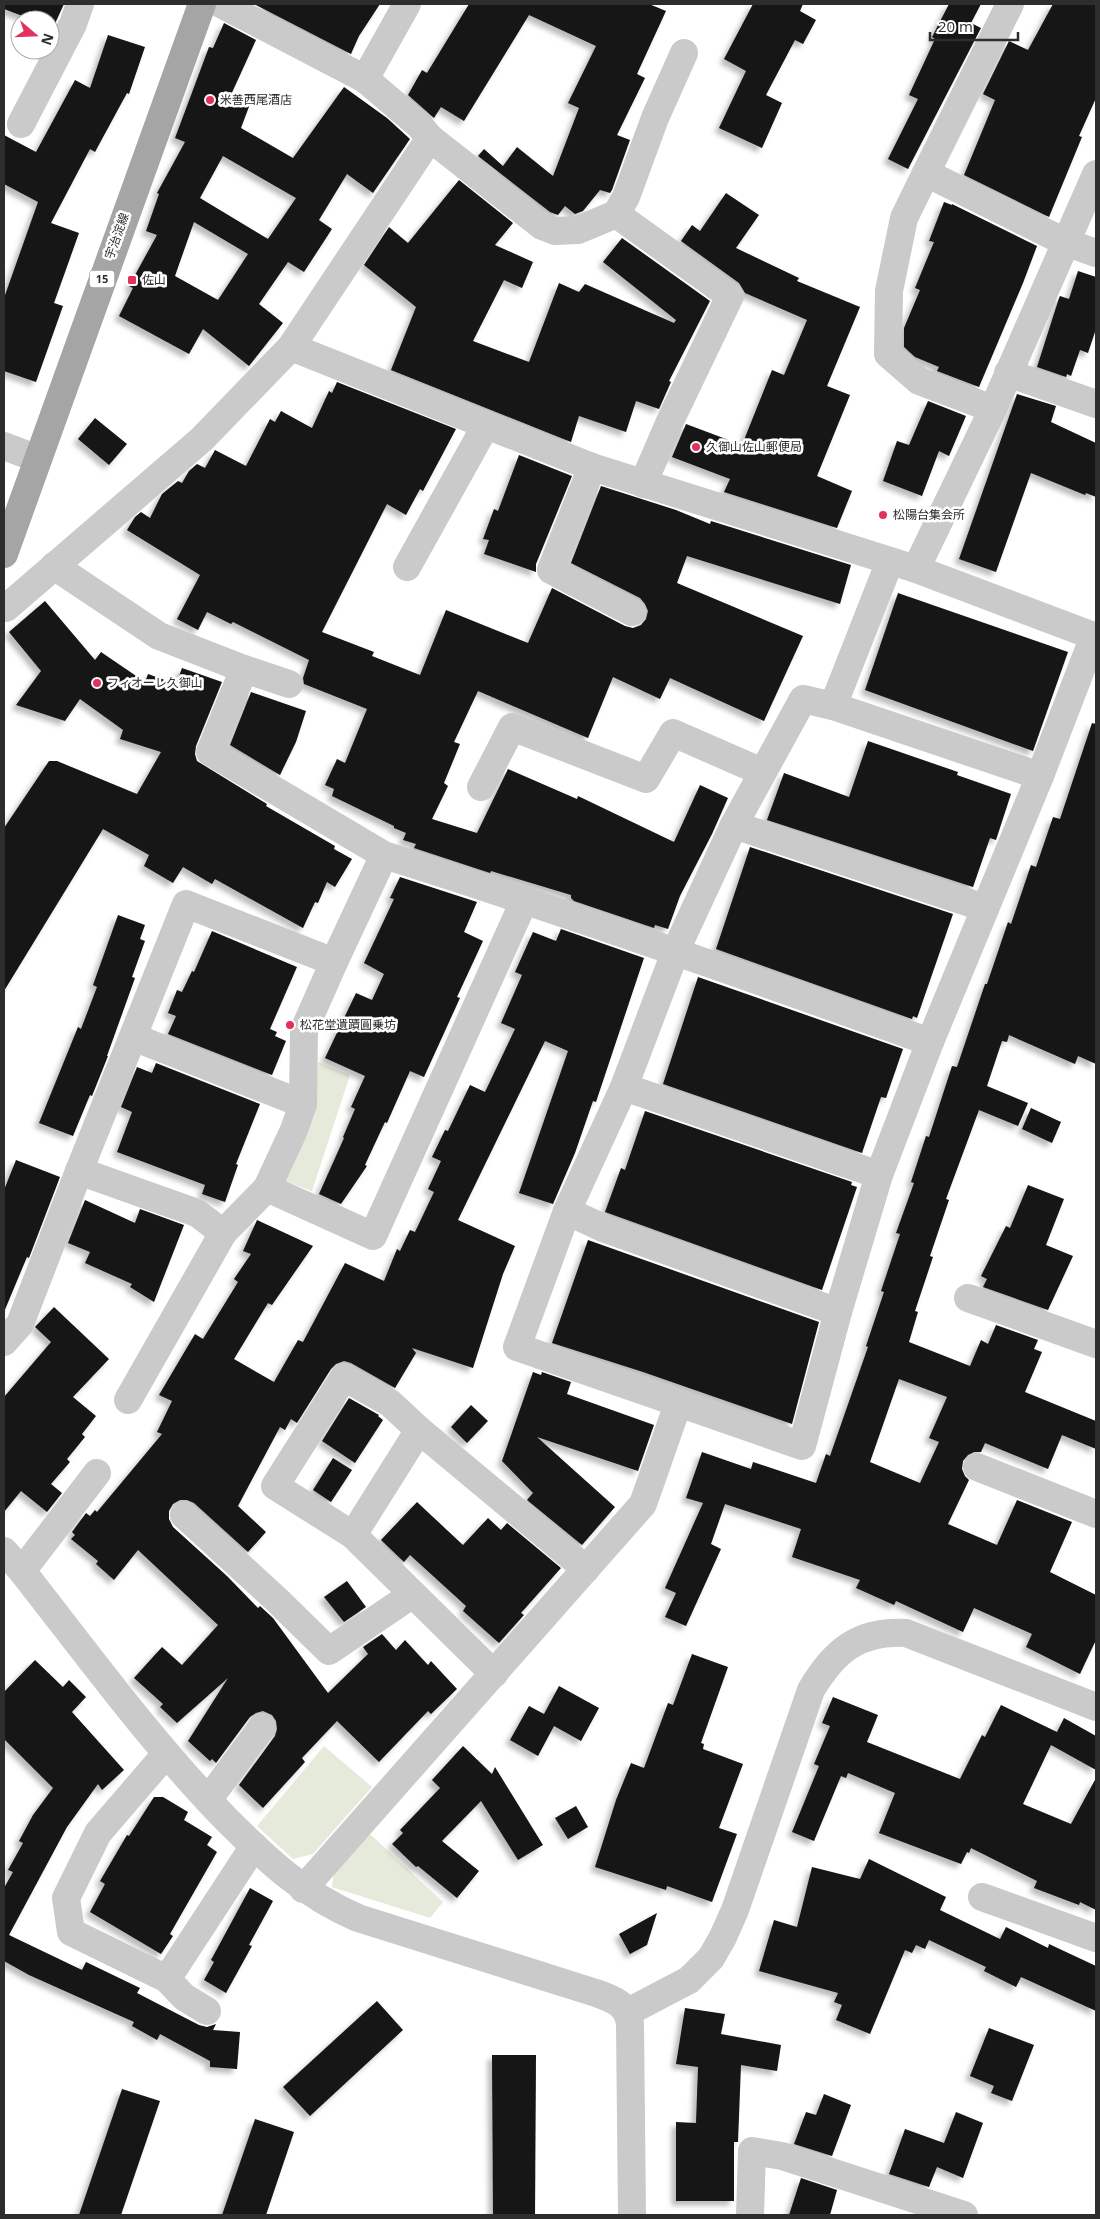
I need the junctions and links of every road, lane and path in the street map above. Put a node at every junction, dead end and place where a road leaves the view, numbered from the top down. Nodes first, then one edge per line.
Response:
1 (80, 4) edge
2 (202, 4) edge
3 (221, 4) edge
4 (406, 4) edge
5 (1010, 4) edge
6 (684, 53) dead end
7 (365, 78) junction
8 (20, 124) dead end
9 (430, 138) junction
10 (926, 173) junction
11 (1096, 174) edge
12 (616, 214) junction
13 (1065, 242) junction
14 (1096, 253) edge
15 (291, 347) junction
16 (1008, 373) junction
17 (1096, 404) edge
18 (993, 409) junction
19 (486, 425) junction
20 (4, 446) edge
21 (38, 459) junction
22 (592, 467) junction
23 (643, 484) junction
24 (4, 554) edge
25 (890, 561) junction
26 (54, 566) junction
27 (407, 567) dead end
28 (916, 569) junction
29 (4, 608) edge
30 (632, 612) dead end
31 (1095, 637) edge
32 (244, 669) junction
33 (288, 684) dead end
34 (833, 706) junction
35 (762, 772) junction
36 (1040, 776) junction
37 (481, 787) dead end
38 (734, 825) junction
39 (384, 855) junction
40 (525, 899) junction
41 (985, 908) junction
42 (676, 950) junction
43 (334, 962) junction
44 (133, 1037) junction
45 (930, 1042) junction
46 (624, 1087) junction
47 (303, 1104) junction
48 (79, 1170) junction
49 (879, 1175) junction
50 (267, 1188) junction
51 (567, 1211) junction
52 (223, 1233) junction
53 (968, 1298) dead end
54 (838, 1312) junction
55 (4, 1342) edge
56 (1096, 1344) edge
57 (128, 1400) dead end
58 (678, 1404) junction
59 (419, 1430) junction
60 (977, 1467) dead end
61 (97, 1473) dead end
62 (1096, 1514) edge
63 (184, 1515) dead end
64 (353, 1534) junction
65 (4, 1551) edge
66 (586, 1569) junction
67 (22, 1571) junction
68 (413, 1594) junction
69 (494, 1674) junction
70 (1096, 1707) edge
71 (262, 1727) dead end
72 (166, 1754) junction
73 (208, 1800) junction
74 (254, 1846) junction
75 (303, 1889) junction
76 (982, 1897) dead end
77 (1096, 1938) edge
78 (167, 1979) junction
79 (207, 2011) dead end
80 (628, 2012) junction
81 (632, 2215) edge
82 (750, 2215) edge
83 (964, 2215) edge

1 - 8 street
2 - 21 main road, 宇治淀線 / 15
3 - 7 street
4 - 7 street
5 - 10 street
6 - 12 street
7 - 9 street
9 - 12 street
9 - 15 street
10 - 13 street
10 - 18 street
11 - 13 street
12 - 23 street
13 - 14 street
13 - 16 street
15 - 19 street
15 - 26 street
16 - 17 street
16 - 18 street
18 - 28 street
19 - 22 street
19 - 27 street
20 - 21 street
21 - 24 main road, 宇治淀線 / 15
22 - 23 street
22 - 30 street
23 - 25 street
25 - 28 street
25 - 34 street
26 - 29 street
26 - 32 street
28 - 31 street
31 - 36 street
32 - 33 street
32 - 39 street
34 - 35 street
34 - 36 street
35 - 37 street
35 - 38 street
36 - 41 street
38 - 41 street
38 - 42 street
39 - 40 street
39 - 43 street
40 - 42 street
40 - 50 street
41 - 45 street
42 - 45 street
42 - 46 street
43 - 44 street
43 - 47 street
44 - 47 street
44 - 48 street
45 - 49 street
46 - 49 street
46 - 51 street
47 - 50 street
48 - 52 street
48 - 55 street
49 - 54 street
50 - 52 street
51 - 54 street
51 - 58 street
52 - 57 street
53 - 56 street
54 - 58 street
58 - 66 street
59 - 64 street
59 - 64 street
59 - 66 street
60 - 62 street
61 - 67 street
63 - 68 street
64 - 68 street
65 - 67 street
66 - 69 street
67 - 72 street
68 - 69 street
69 - 75 street
70 - 80 street
71 - 73 street
72 - 73 street
72 - 78 street
73 - 74 street
74 - 75 street
74 - 78 street
75 - 80 street
76 - 77 street
78 - 79 street
80 - 81 street
82 - 83 street

